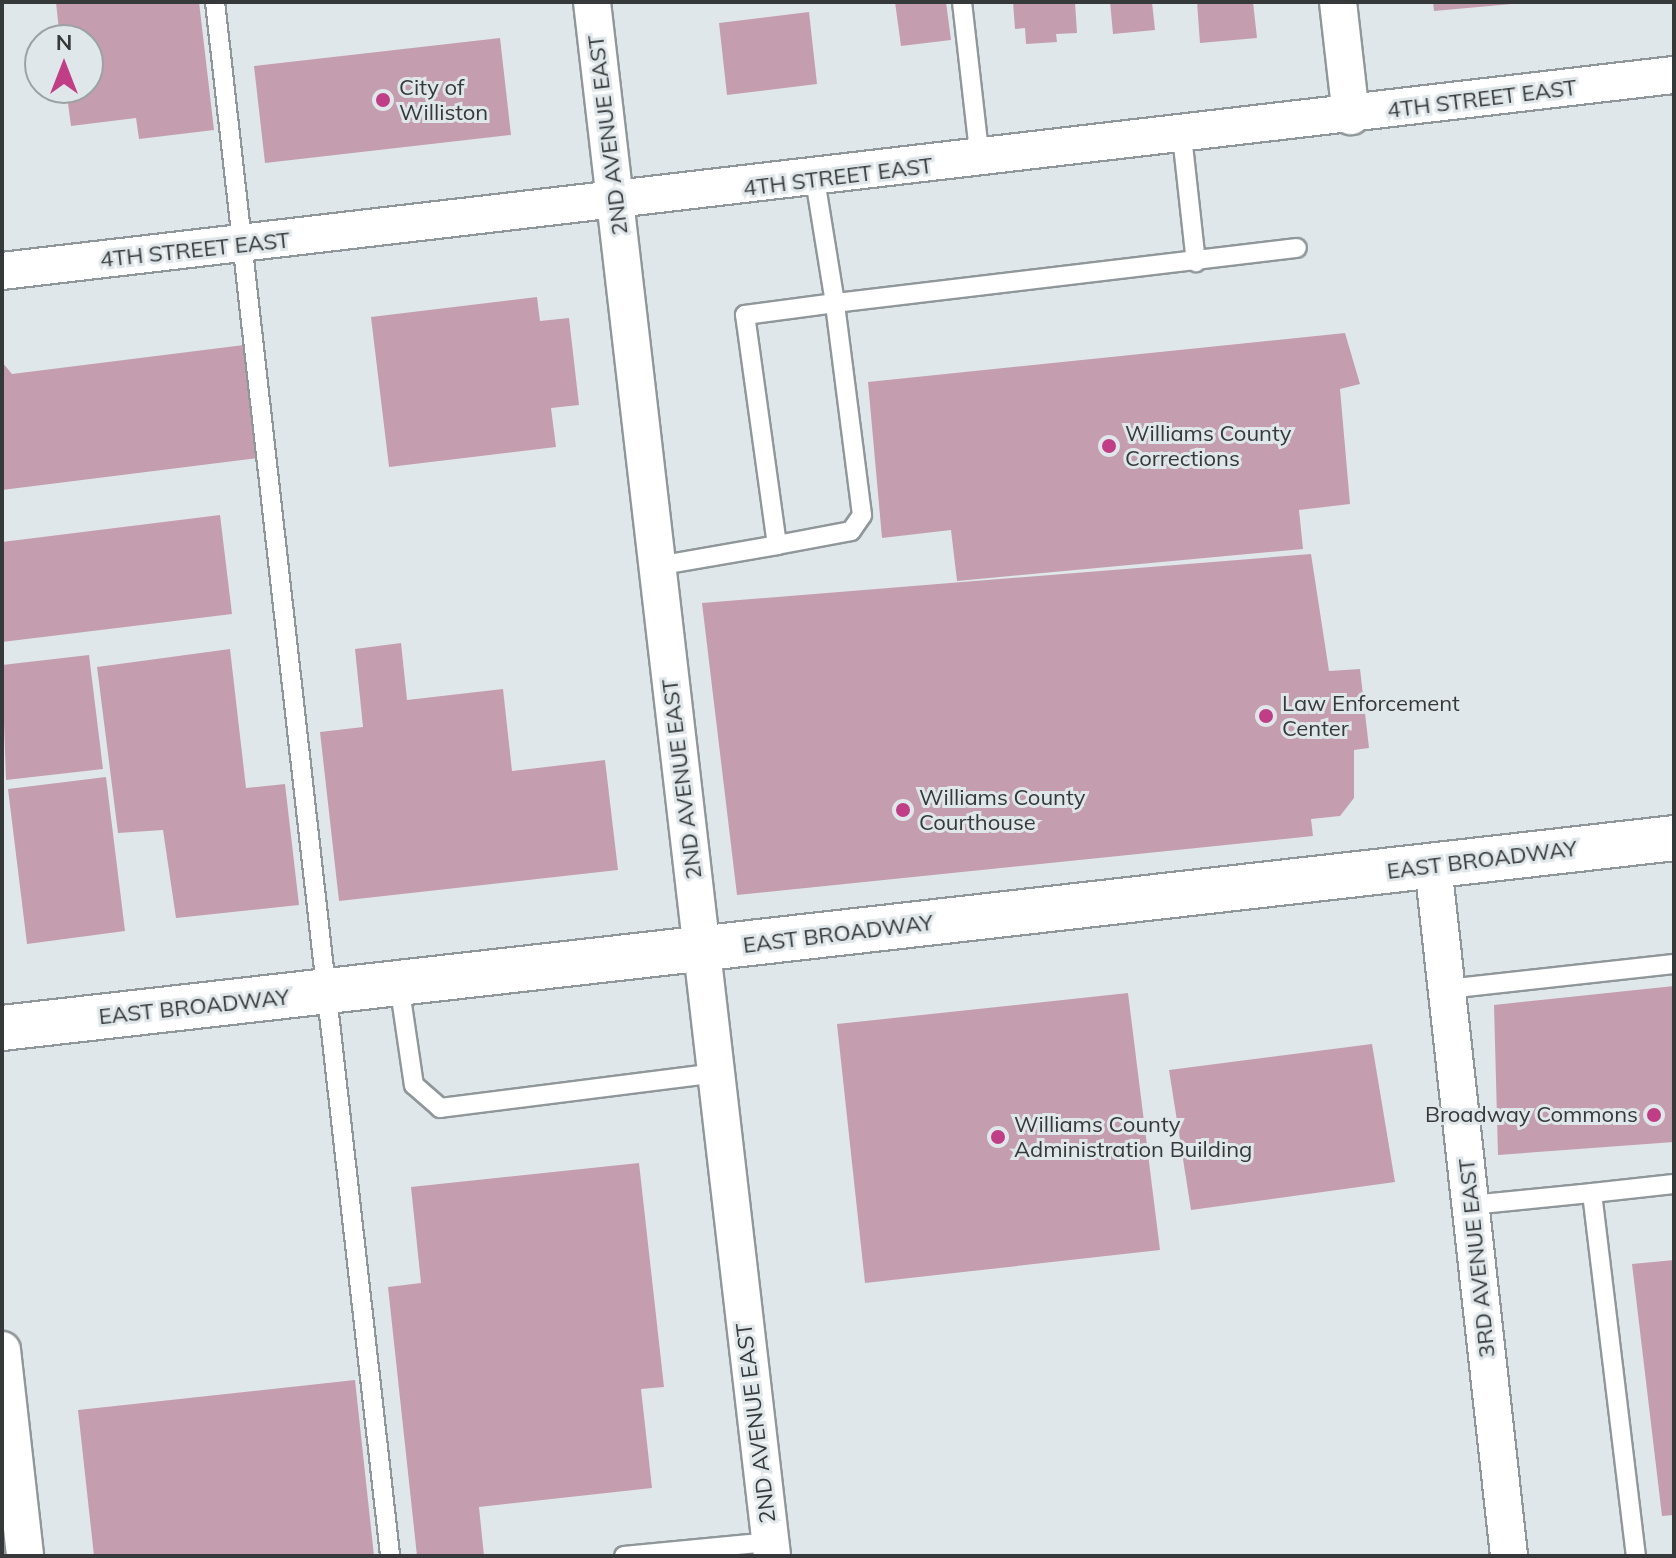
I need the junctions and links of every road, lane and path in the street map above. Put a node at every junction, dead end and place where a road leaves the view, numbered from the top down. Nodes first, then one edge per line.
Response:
1 (215, 2) edge
2 (592, 2) edge
3 (962, 2) edge
4 (1338, 2) edge
5 (1674, 75) edge
6 (1351, 116) junction
7 (1182, 136) junction
8 (980, 161) junction
9 (815, 179) junction
10 (616, 202) junction
11 (243, 244) junction
12 (1297, 248) dead end
13 (1196, 262) junction
14 (2, 271) edge
15 (835, 303) junction
16 (777, 545) junction
17 (657, 566) junction
18 (1674, 838) edge
19 (1433, 865) junction
20 (702, 949) junction
21 (1674, 964) edge
22 (399, 984) junction
23 (1447, 989) junction
24 (326, 992) junction
25 (2, 1028) edge
26 (716, 1073) junction
27 (1674, 1184) edge
28 (1592, 1193) junction
29 (1471, 1205) junction
30 (2, 1350) edge
31 (771, 1549) edge
32 (25, 1556) edge
33 (390, 1556) edge
34 (624, 1556) edge
35 (1509, 1556) edge
36 (1636, 1556) edge

1 - 11 lane
2 - 10 street, 2ND AVENUE EAST
3 - 8 lane
4 - 6 street
5 - 6 street, 4TH STREET EAST
6 - 7 street, 4TH STREET EAST
7 - 8 street, 4TH STREET EAST
7 - 13 lane
8 - 9 street, 4TH STREET EAST
9 - 10 street, 4TH STREET EAST
9 - 15 lane
10 - 11 street, 4TH STREET EAST
10 - 17 street, 2ND AVENUE EAST
11 - 14 street, 4TH STREET EAST
11 - 24 lane
12 - 13 lane
13 - 15 lane
15 - 16 lane
15 - 16 lane
16 - 17 lane
17 - 20 street, 2ND AVENUE EAST
18 - 19 main road, EAST BROADWAY
19 - 20 main road, EAST BROADWAY
19 - 23 street, 3RD AVENUE EAST
20 - 22 main road, EAST BROADWAY
20 - 26 street, 2ND AVENUE EAST
21 - 23 lane
22 - 24 main road, EAST BROADWAY
22 - 26 lane
23 - 29 street, 3RD AVENUE EAST
24 - 25 main road, EAST BROADWAY
24 - 33 lane
26 - 31 street, 2ND AVENUE EAST
27 - 28 lane
28 - 29 lane
28 - 36 lane
29 - 35 street, 3RD AVENUE EAST
30 - 32 street
31 - 34 lane

